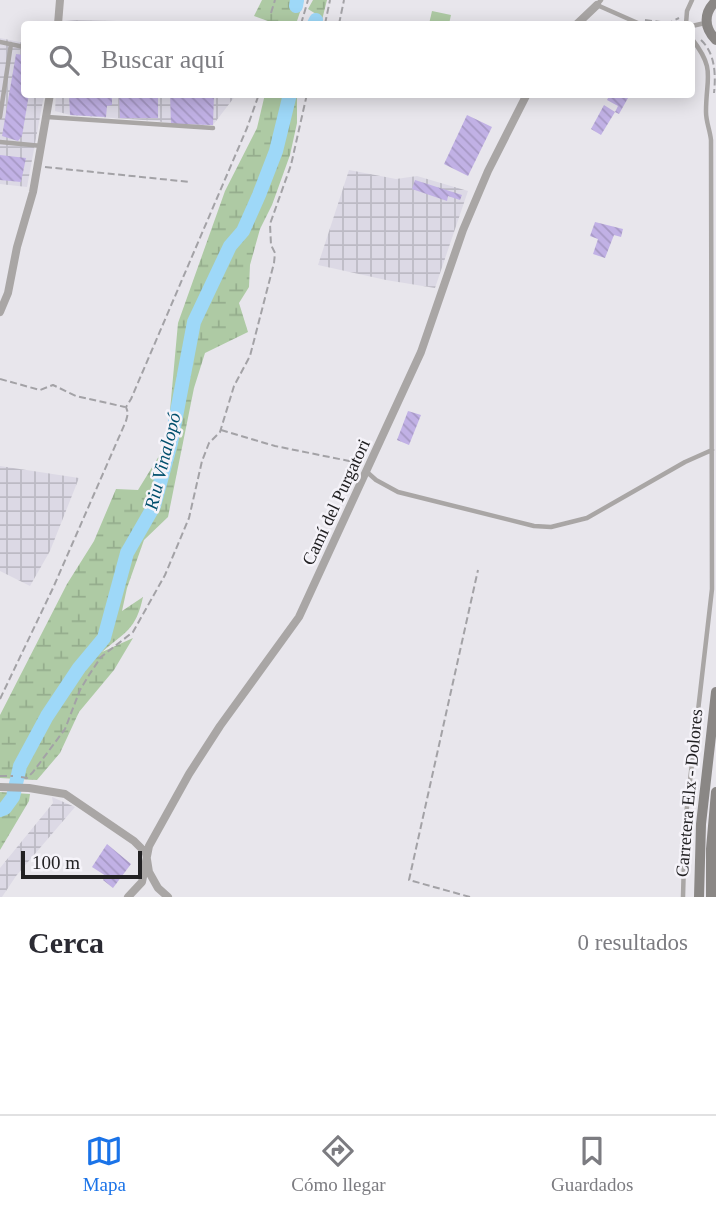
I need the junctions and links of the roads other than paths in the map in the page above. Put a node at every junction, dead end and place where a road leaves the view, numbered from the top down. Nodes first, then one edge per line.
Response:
1 (60, 0) edge
2 (692, 0) edge
3 (716, 2) edge
4 (599, 3) edge
5 (58, 21) edge
6 (580, 21) edge
7 (640, 21) edge
8 (686, 21) edge
9 (706, 23) junction
10 (695, 25) edge
11 (716, 40) edge
12 (0, 42) edge
13 (695, 43) edge
14 (11, 44) junction
15 (21, 46) edge
16 (49, 98) edge
17 (525, 98) edge
18 (0, 117) edge
19 (47, 117) junction
20 (214, 128) dead end
21 (0, 142) edge
22 (43, 146) junction
23 (0, 312) edge
24 (712, 450) junction
25 (367, 471) junction
26 (716, 692) edge
27 (0, 787) edge
28 (716, 792) edge
29 (146, 853) junction
30 (128, 897) edge
31 (168, 897) edge
32 (683, 897) edge
33 (699, 897) edge
34 (711, 897) edge

1 - 5 street
2 - 8 lane
3 - 9 main road
4 - 6 street
4 - 7 lane
9 - 10 lane
9 - 11 main road
12 - 14 lane
13 - 24 lane
14 - 15 lane
14 - 18 lane
16 - 19 street
17 - 25 street, Camí del Purgatori
19 - 20 lane
19 - 22 street
21 - 22 lane
22 - 23 street
24 - 25 lane
24 - 32 lane
25 - 29 street, Camí del Purgatori
26 - 33 main road, Carretera Elx - Dolores
27 - 29 street
28 - 34 main road, Carretera Elx - Dolores
29 - 30 street, Camí del Purgatori
29 - 31 street

